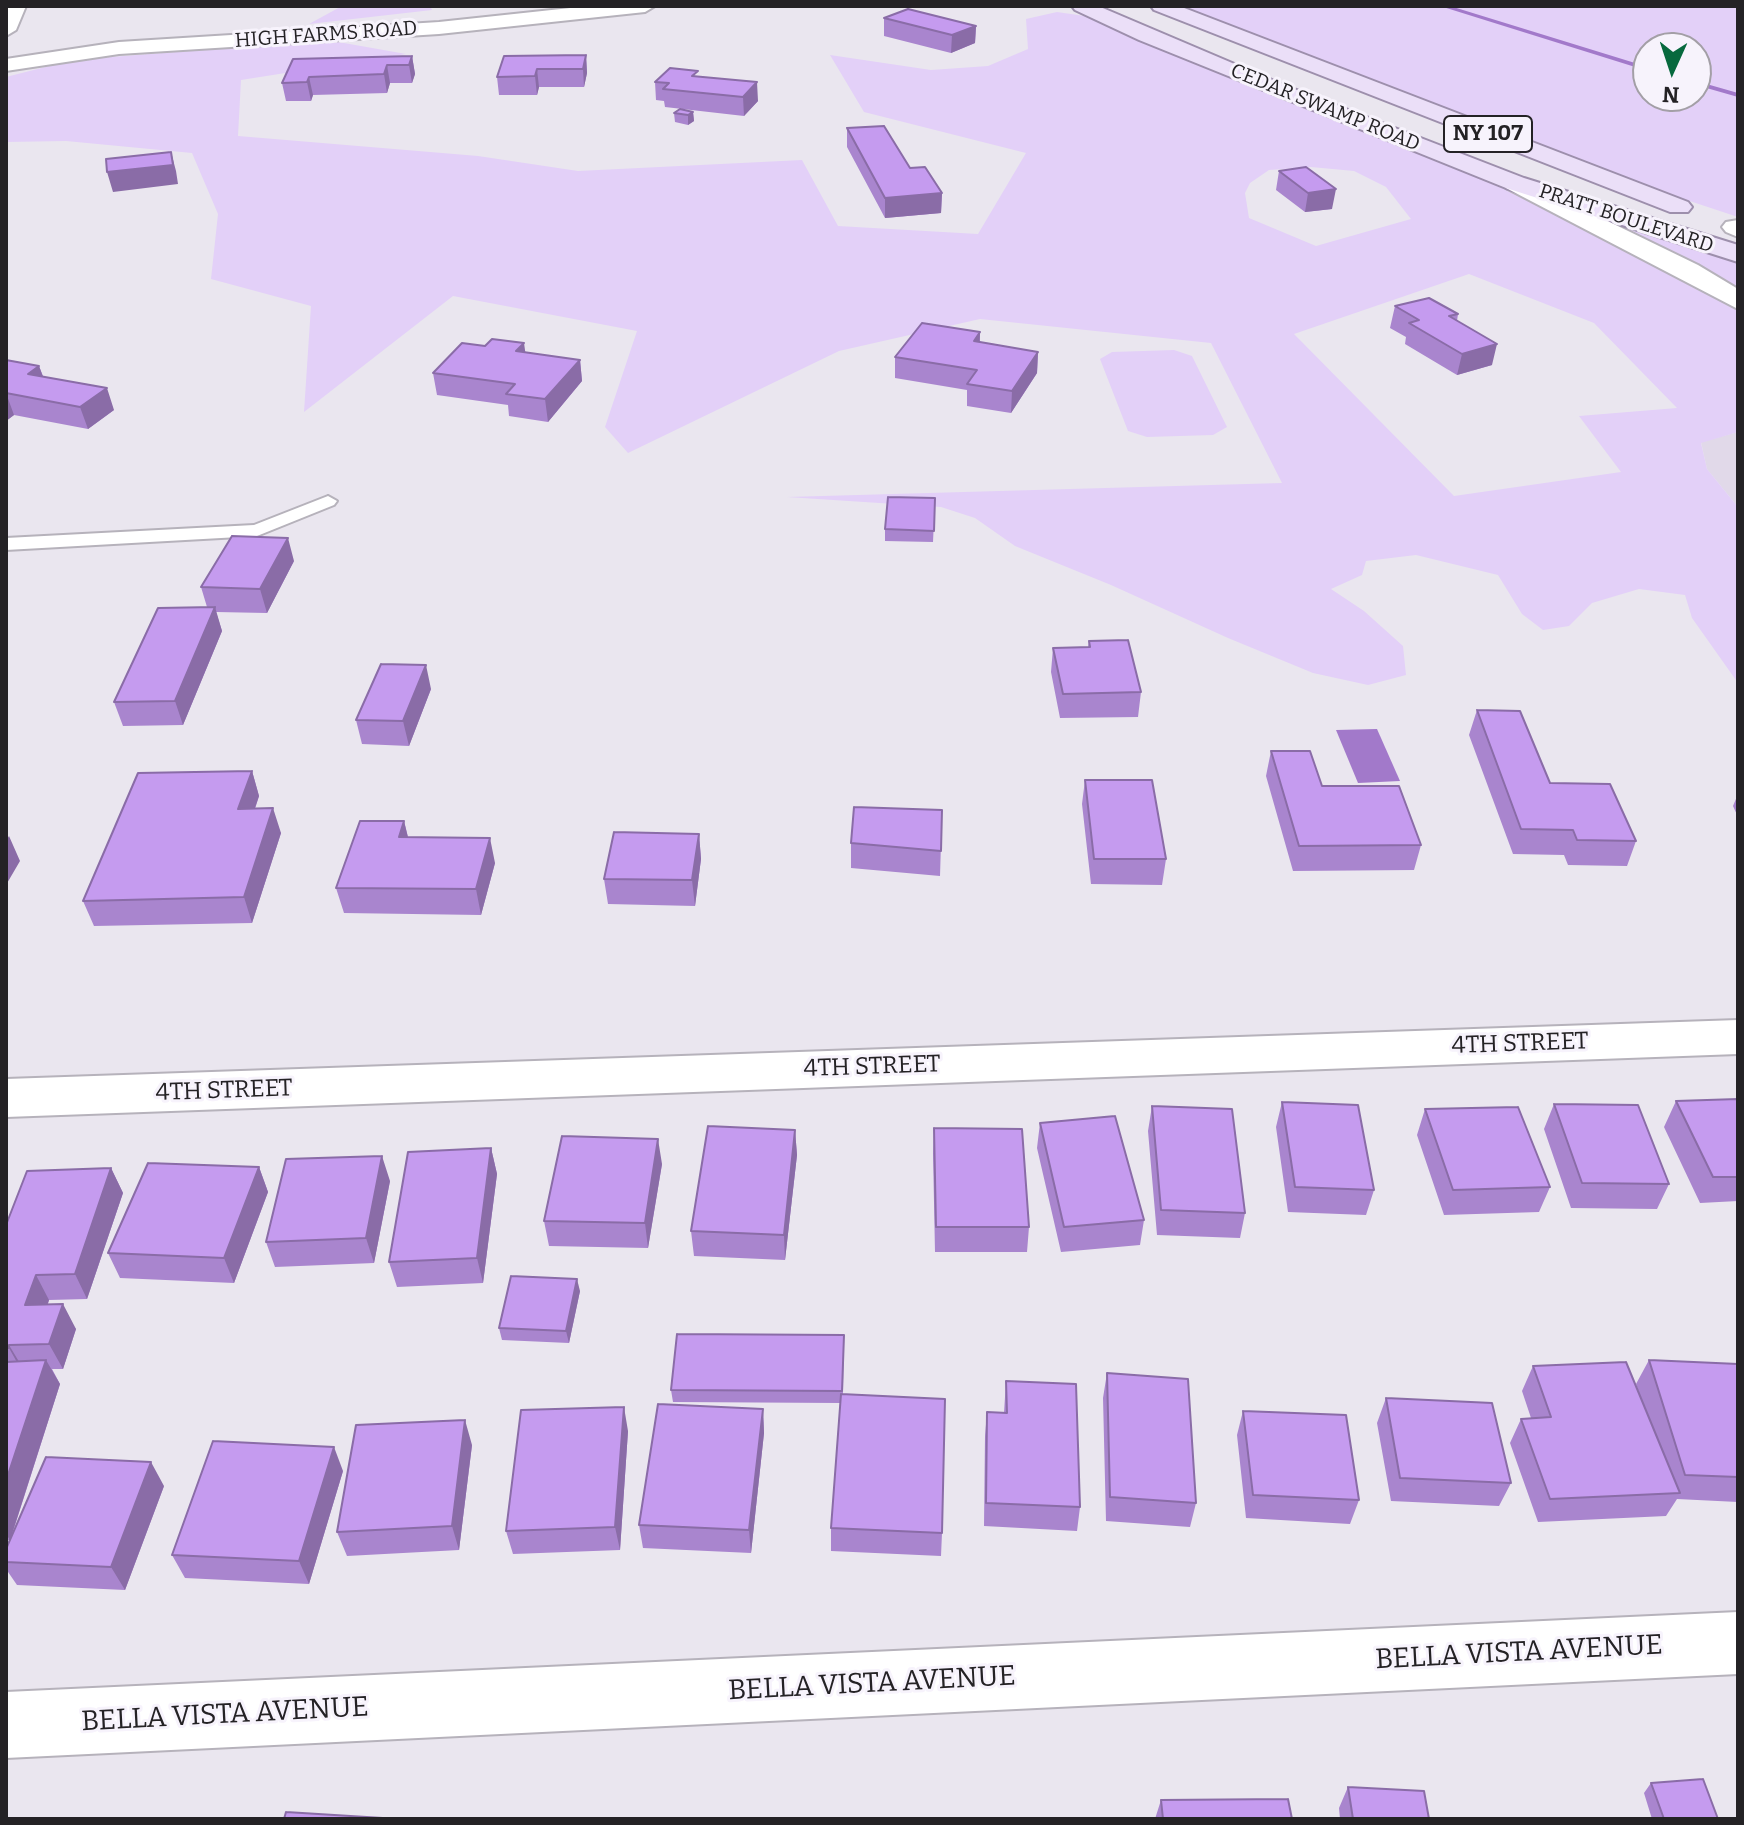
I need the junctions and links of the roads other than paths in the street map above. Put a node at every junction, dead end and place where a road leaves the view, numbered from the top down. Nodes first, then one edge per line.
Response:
1 (16, 6) edge
2 (645, 6) edge
3 (1082, 6) edge
4 (1161, 6) edge
5 (6, 30) edge
6 (6, 65) edge
7 (1252, 80) junction
8 (1542, 155) junction
9 (1515, 183) junction
10 (1727, 224) edge
11 (1738, 254) edge
12 (1738, 301) edge
13 (328, 501) dead end
14 (6, 544) edge
15 (1738, 1037) edge
16 (6, 1098) edge
17 (1738, 1643) edge
18 (6, 1725) edge

1 - 5 street
2 - 6 street, HIGH FARMS ROAD
3 - 7 main road, CEDAR SWAMP ROAD / NY 107
4 - 8 main road, CEDAR SWAMP ROAD / NY 107
7 - 8 main road
7 - 9 main road, CEDAR SWAMP ROAD / NY 107
8 - 10 main road, CEDAR SWAMP ROAD / NY 107
9 - 11 main road, PRATT BOULEVARD / NY 107
9 - 12 street, CEDAR SWAMP ROAD
13 - 14 lane
15 - 16 street, 4TH STREET
17 - 18 street, BELLA VISTA AVENUE

